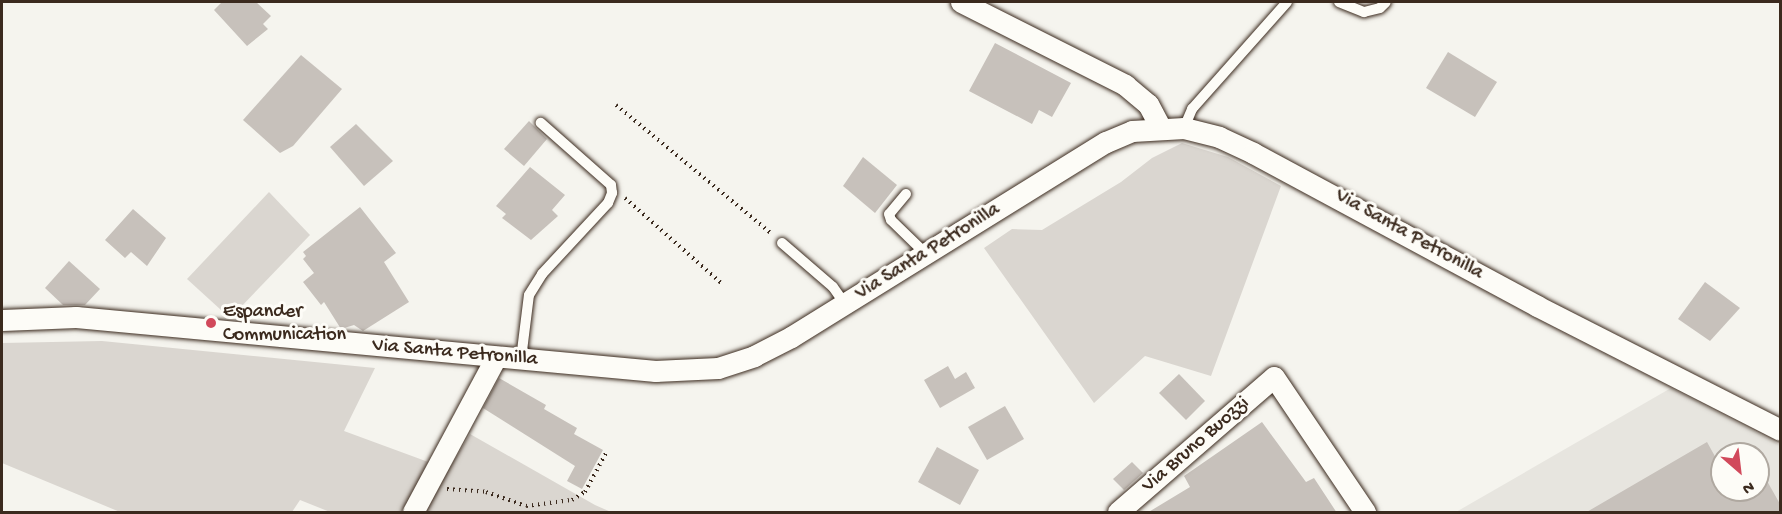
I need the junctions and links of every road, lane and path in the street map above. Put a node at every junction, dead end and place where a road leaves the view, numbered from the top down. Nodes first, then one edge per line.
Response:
1 (961, 2) edge
2 (1287, 2) edge
3 (1339, 2) edge
4 (1386, 2) edge
5 (616, 105) dead end
6 (541, 123) dead end
7 (1161, 128) junction
8 (1184, 128) junction
9 (612, 193) junction
10 (906, 194) dead end
11 (782, 243) joint
12 (926, 254) junction
13 (721, 283) dead end
14 (845, 304) junction
15 (2, 320) edge
16 (496, 357) junction
17 (521, 359) junction
18 (1780, 430) edge
19 (606, 453) dead end
20 (418, 503) edge
21 (1124, 510) edge
22 (1365, 513) edge

1 - 7 street
2 - 8 lane
3 - 4 lane
5 - 11 path
6 - 9 lane
7 - 8 street, Via Santa Petronilla
7 - 12 street, Via Santa Petronilla
8 - 18 street, Via Santa Petronilla
9 - 13 path
9 - 17 lane
10 - 12 lane
11 - 14 lane
12 - 14 street, Via Santa Petronilla
14 - 17 street, Via Santa Petronilla
15 - 16 street, Via Santa Petronilla
16 - 17 street, Via Santa Petronilla
16 - 20 street
19 - 20 path
21 - 22 street, Via Bruno Buozzi

